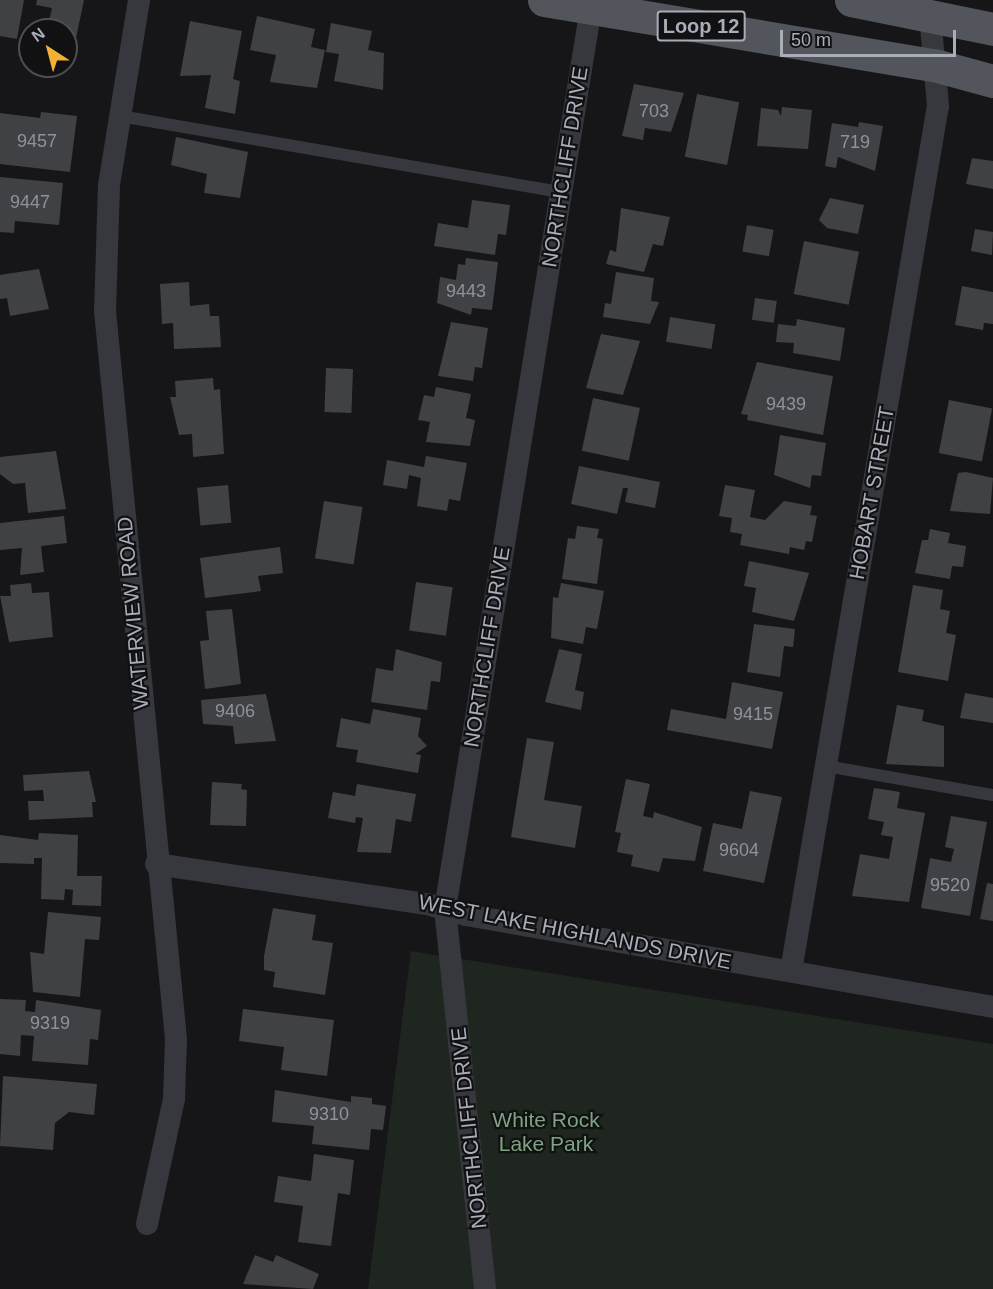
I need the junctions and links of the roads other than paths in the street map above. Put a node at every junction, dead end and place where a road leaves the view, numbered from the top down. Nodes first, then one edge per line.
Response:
1 (139, 0) edge
2 (544, 0) edge
3 (851, 0) edge
4 (931, 7) edge
5 (591, 8) junction
6 (993, 29) edge
7 (934, 65) junction
8 (993, 81) edge
9 (120, 116) junction
10 (561, 192) junction
11 (826, 766) junction
12 (993, 795) edge
13 (156, 864) junction
14 (445, 909) junction
15 (791, 971) junction
16 (993, 1007) edge
17 (147, 1224) dead end
18 (485, 1289) edge

1 - 9 street, WATERVIEW ROAD
2 - 5 main road, Loop 12
3 - 4 main road
4 - 6 main road
4 - 7 street, HOBART STREET
5 - 7 main road, Loop 12
5 - 10 street, NORTHCLIFF DRIVE
7 - 8 main road, Loop 12
7 - 11 street, HOBART STREET
9 - 10 lane
9 - 13 street, WATERVIEW ROAD
10 - 14 street, NORTHCLIFF DRIVE
11 - 12 lane
11 - 15 street, HOBART STREET
13 - 14 street, WEST LAKE HIGHLANDS DRIVE
13 - 17 street, WATERVIEW ROAD
14 - 15 street, WEST LAKE HIGHLANDS DRIVE
14 - 18 street, NORTHCLIFF DRIVE
15 - 16 street, WEST LAKE HIGHLANDS DRIVE

